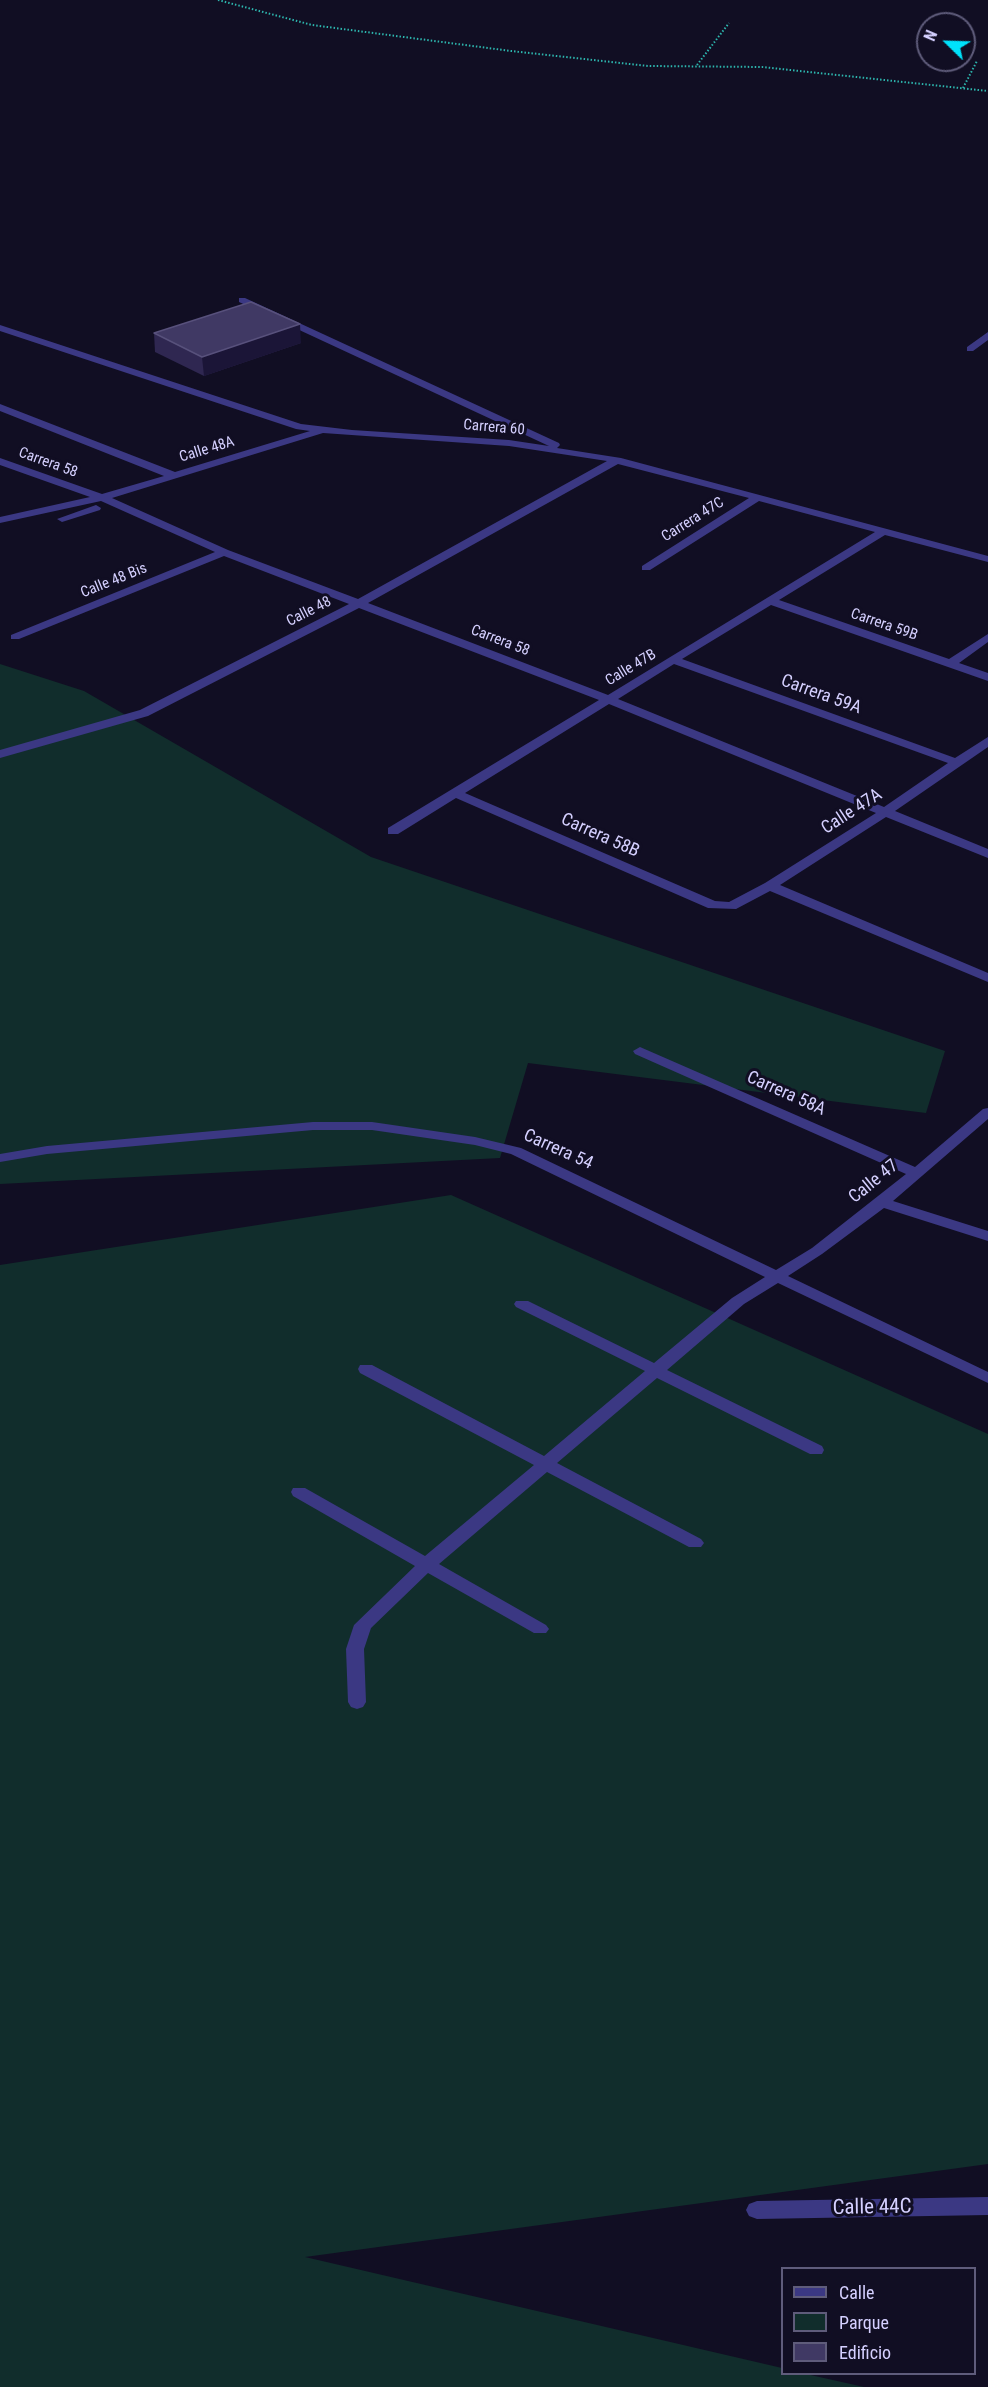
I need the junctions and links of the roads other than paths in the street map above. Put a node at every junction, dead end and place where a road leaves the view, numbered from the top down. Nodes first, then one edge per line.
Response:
1 (242, 300) dead end
2 (0, 328) edge
3 (988, 335) edge
4 (970, 349) dead end
5 (0, 407) edge
6 (321, 431) junction
7 (571, 452) junction
8 (617, 460) junction
9 (0, 461) edge
10 (175, 476) junction
11 (757, 498) junction
12 (107, 500) junction
13 (62, 519) dead end
14 (0, 520) edge
15 (884, 531) junction
16 (224, 552) junction
17 (988, 559) edge
18 (646, 568) dead end
19 (770, 601) junction
20 (360, 603) junction
21 (15, 637) dead end
22 (988, 637) edge
23 (673, 660) junction
24 (950, 664) junction
25 (988, 677) edge
26 (608, 699) junction
27 (988, 741) edge
28 (0, 754) edge
29 (958, 763) junction
30 (455, 793) junction
31 (884, 813) junction
32 (393, 831) dead end
33 (988, 854) edge
34 (770, 886) junction
35 (731, 906) joint
36 (988, 978) edge
37 (640, 1051) dead end
38 (988, 1112) edge
39 (0, 1158) edge
40 (916, 1173) junction
41 (882, 1202) junction
42 (988, 1236) edge
43 (777, 1275) junction
44 (522, 1304) dead end
45 (366, 1369) dead end
46 (655, 1371) junction
47 (988, 1378) edge
48 (816, 1450) dead end
49 (547, 1463) junction
50 (299, 1492) dead end
51 (695, 1543) dead end
52 (426, 1565) junction
53 (540, 1629) dead end
54 (357, 1702) dead end
55 (988, 2206) edge
56 (757, 2210) dead end

1 - 7 street
2 - 6 street, Carrera 60
3 - 4 street
5 - 10 street
6 - 7 street, Carrera 60
6 - 10 street, Calle 48A
7 - 8 street, Carrera 60
8 - 11 street, Carrera 60
8 - 20 street, Calle 48
9 - 12 street, Carrera 58
10 - 12 street, Calle 48A
11 - 15 street, Carrera 60
11 - 18 street, Carrera 47C
12 - 13 street
12 - 14 street
12 - 16 street, Carrera 58
15 - 17 street, Carrera 60
15 - 19 street, Calle 47B
16 - 20 street, Carrera 58
16 - 21 street, Calle 48 Bis
19 - 23 street, Calle 47B
19 - 24 street, Carrera 59B
20 - 26 street, Carrera 58
20 - 28 street, Calle 48
22 - 24 street
23 - 26 street, Calle 47B
23 - 29 street, Carrera 59A
24 - 25 street, Carrera 59B
26 - 30 street, Calle 47B
26 - 31 street, Carrera 58
27 - 29 street, Calle 47A
29 - 31 street, Calle 47A
30 - 32 street, Calle 47B
30 - 35 street, Carrera 58B
31 - 33 street, Carrera 58
31 - 34 street, Calle 47A
34 - 35 street, Calle 47A
34 - 36 street
37 - 40 street, Carrera 58A
38 - 40 street, Calle 47
39 - 43 street, Carrera 54
40 - 41 street, Calle 47
41 - 42 street
41 - 43 street, Calle 47
43 - 46 street, Calle 47
43 - 47 street, Carrera 54
44 - 46 street
45 - 49 street
46 - 48 street
46 - 49 street, Calle 47
49 - 51 street
49 - 52 street, Calle 47
50 - 52 street
52 - 53 street
52 - 54 street, Calle 47
55 - 56 street, Calle 44C

